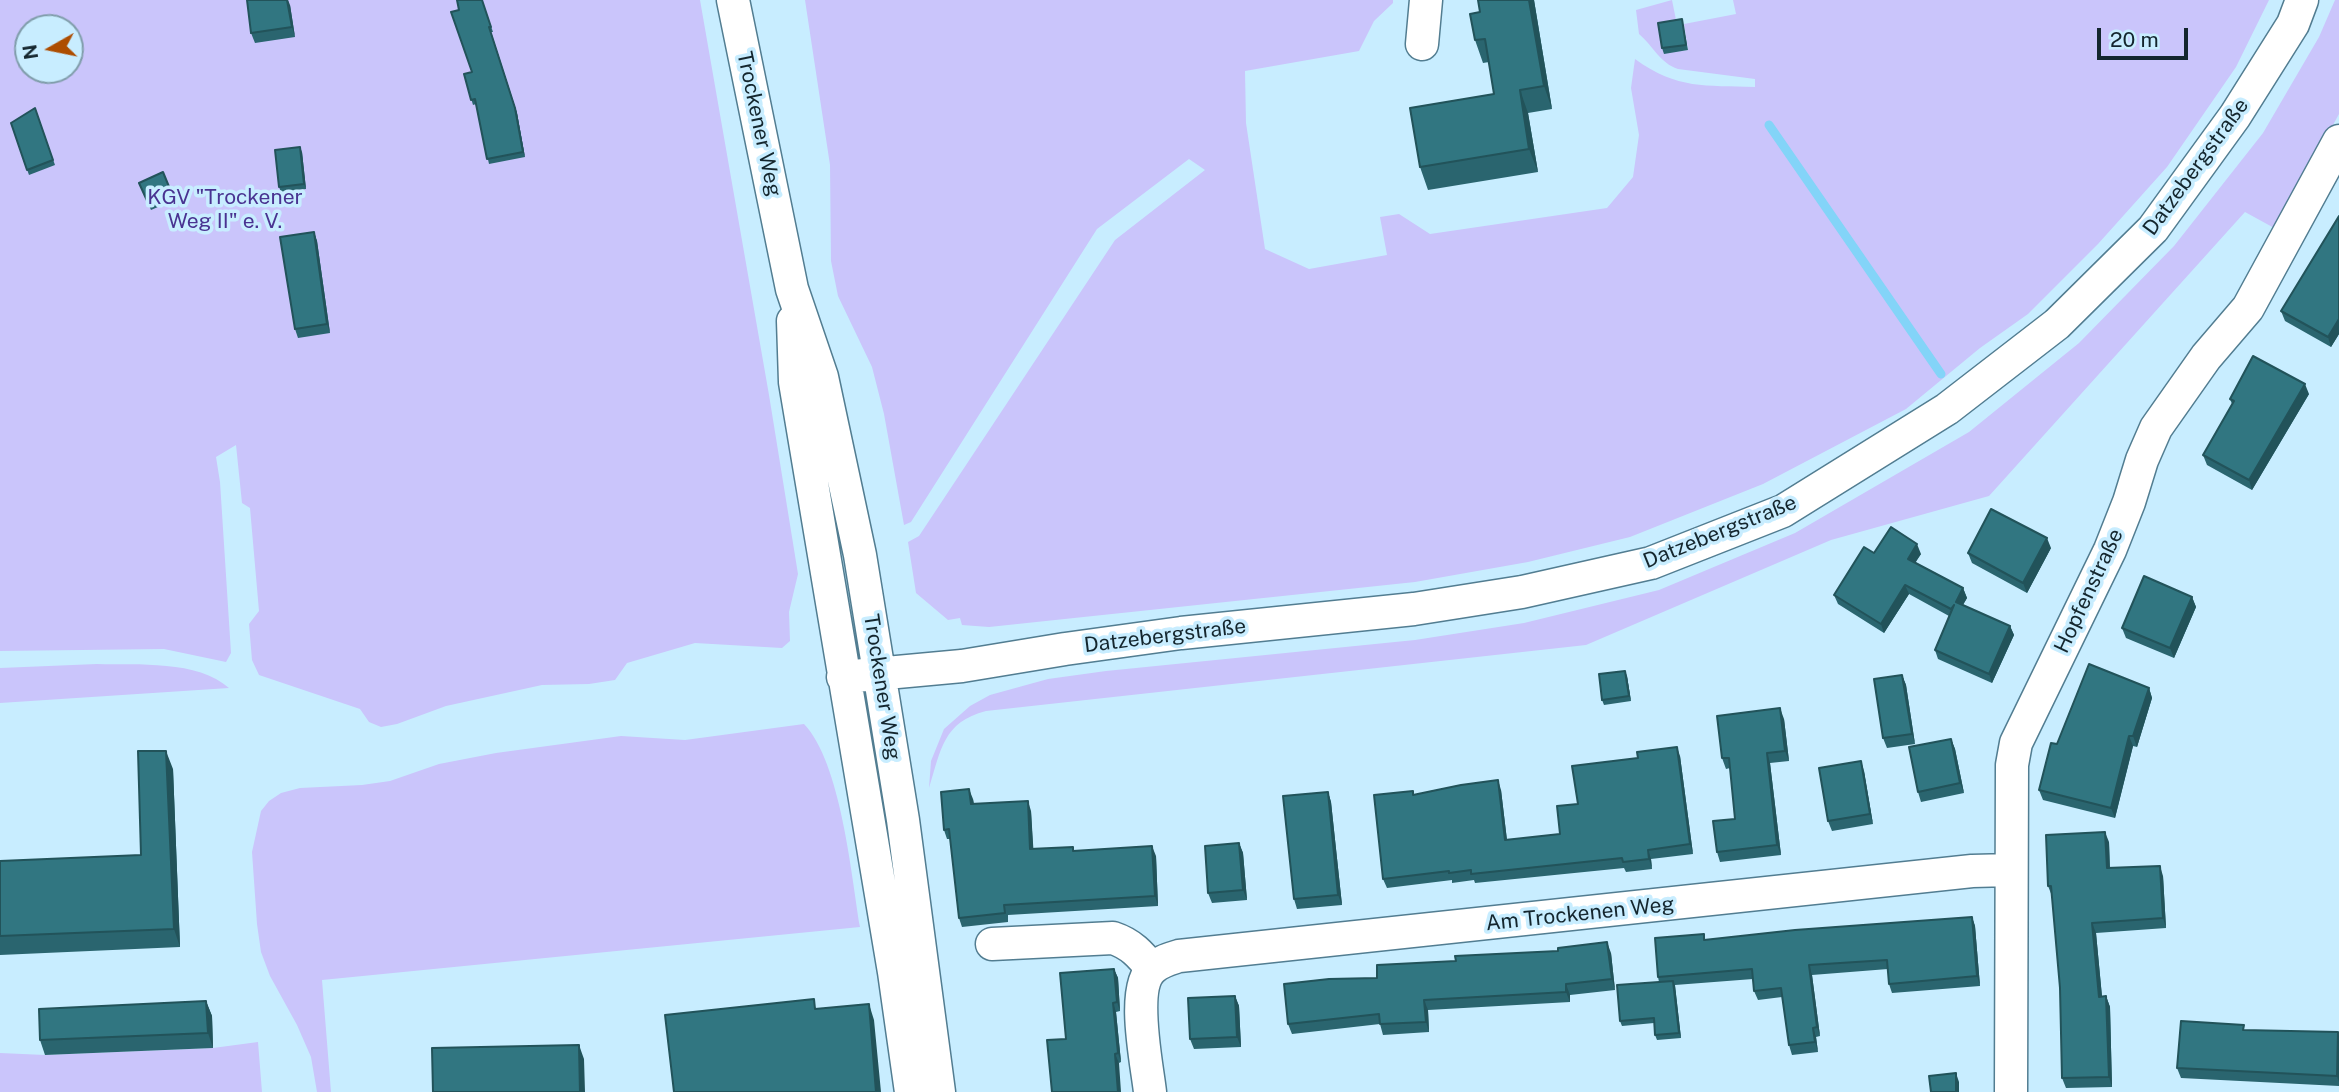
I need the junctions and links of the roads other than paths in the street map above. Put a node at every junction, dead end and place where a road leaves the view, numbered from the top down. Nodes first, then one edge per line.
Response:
1 (733, 0) edge
2 (1426, 0) edge
3 (2302, 0) edge
4 (1422, 44) dead end
5 (2339, 141) edge
6 (792, 289) junction
7 (880, 674) junction
8 (843, 677) junction
9 (2011, 870) junction
10 (992, 944) dead end
11 (1152, 969) junction
12 (911, 1092) edge
13 (939, 1092) edge
14 (1150, 1092) edge
15 (2011, 1092) edge

1 - 6 street, Trockener Weg
2 - 4 street
3 - 7 street, Datzebergstraße
5 - 9 street, Hopfenstraße
6 - 7 street, Trockener Weg
6 - 8 street, Trockener Weg
7 - 8 street, Datzebergstraße
7 - 13 street, Trockener Weg
8 - 12 street, Trockener Weg
9 - 11 street, Am Trockenen Weg
9 - 15 street, Hopfenstraße
10 - 11 street
11 - 14 street

